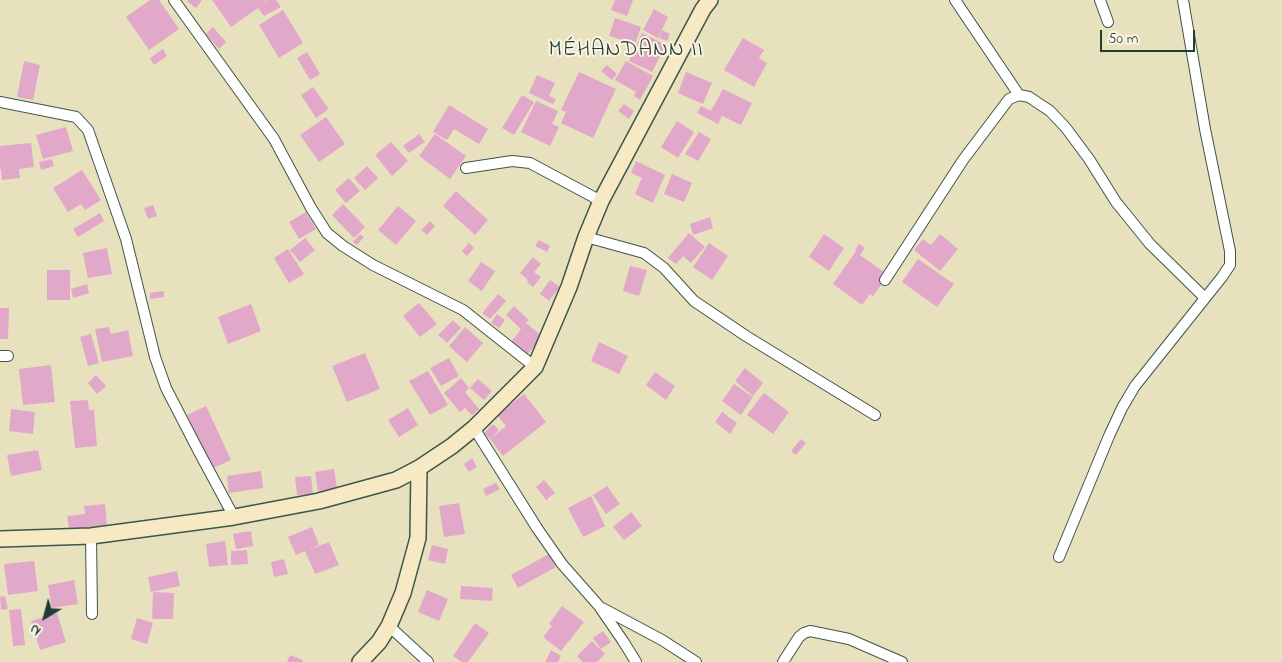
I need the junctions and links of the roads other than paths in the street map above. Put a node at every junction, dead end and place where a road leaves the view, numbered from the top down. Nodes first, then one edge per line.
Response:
1 (174, 0) edge
2 (710, 0) edge
3 (955, 0) edge
4 (1100, 0) edge
5 (1182, 0) edge
6 (1108, 22) dead end
7 (1019, 95) junction
8 (0, 102) edge
9 (466, 168) dead end
10 (601, 201) junction
11 (586, 236) junction
12 (885, 280) dead end
13 (1205, 298) junction
14 (534, 367) junction
15 (875, 415) dead end
16 (474, 428) junction
17 (419, 468) junction
18 (234, 517) junction
19 (91, 536) junction
20 (0, 539) edge
21 (1059, 556) dead end
22 (599, 606) junction
23 (92, 614) dead end
24 (389, 626) junction
25 (360, 662) edge
26 (428, 662) edge
27 (636, 662) edge
28 (696, 662) edge
29 (783, 662) edge
30 (902, 662) edge

1 - 14 street
2 - 10 street
3 - 7 street
4 - 6 street
5 - 13 street
7 - 12 street
7 - 13 street
8 - 18 street
9 - 10 street
10 - 11 street
11 - 14 street
11 - 15 street
13 - 21 street
14 - 16 street
16 - 17 street
16 - 22 street
17 - 18 street
17 - 24 street
18 - 19 street
19 - 20 street
19 - 23 street
22 - 27 street
22 - 28 street
24 - 25 street
24 - 26 street
29 - 30 street

